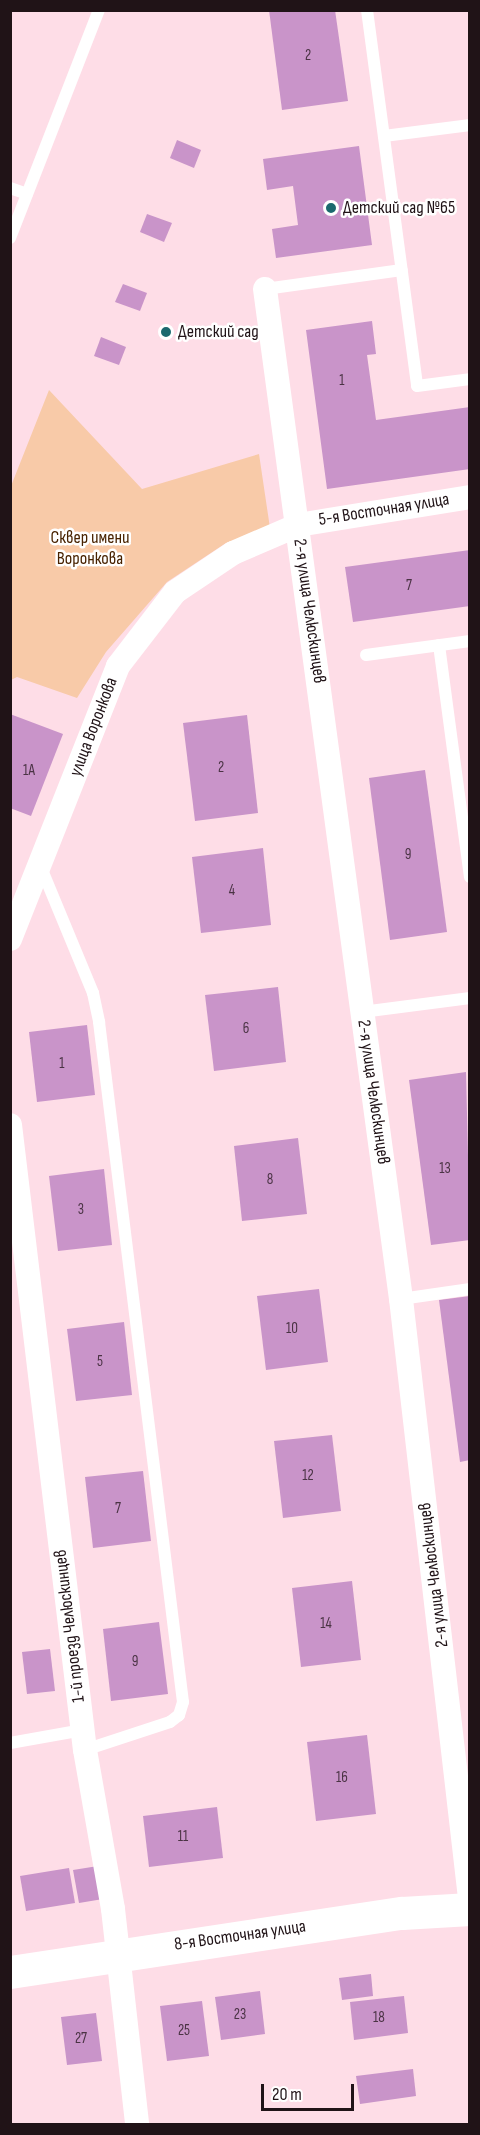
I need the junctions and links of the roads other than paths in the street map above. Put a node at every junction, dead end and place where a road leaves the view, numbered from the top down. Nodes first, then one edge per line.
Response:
1 (99, 10) edge
2 (367, 10) edge
3 (470, 125) edge
4 (384, 136) junction
5 (10, 188) edge
6 (27, 194) junction
7 (10, 237) edge
8 (402, 270) junction
9 (265, 289) joint
10 (470, 380) edge
11 (470, 497) edge
12 (298, 525) junction
13 (233, 553) joint
14 (470, 641) edge
15 (439, 645) junction
16 (366, 655) dead end
17 (40, 865) junction
18 (470, 877) edge
19 (10, 939) edge
20 (470, 998) edge
21 (363, 1012) junction
22 (10, 1125) edge
23 (470, 1289) edge
24 (400, 1299) junction
25 (84, 1740) junction
26 (10, 1743) edge
27 (470, 1898) edge
28 (470, 1909) edge
29 (118, 1954) junction
30 (10, 1972) edge
31 (137, 2124) edge

1 - 6 lane
2 - 4 lane
3 - 4 lane
4 - 8 lane
5 - 6 lane
6 - 7 lane
8 - 9 lane
8 - 10 lane
9 - 12 street, 2-я улица Челюскинцев
11 - 12 street, 5-я Восточная улица
12 - 13 street, 5-я Восточная улица
12 - 21 street, 2-я улица Челюскинцев
13 - 17 street, улица Воронкова
14 - 15 lane
15 - 16 lane
15 - 18 lane
17 - 19 street, улица Воронкова
17 - 25 lane
20 - 21 lane
21 - 24 street, 2-я улица Челюскинцев
22 - 25 street, 1-й проезд Челюскинцев
23 - 24 lane
24 - 27 street, 2-я улица Челюскинцев
25 - 26 lane
25 - 29 street, 1-й проезд Челюскинцев
28 - 29 main road, 8-я Восточная улица
29 - 30 main road, 8-я Восточная улица
29 - 31 street, 1-й проезд Челюскинцев

